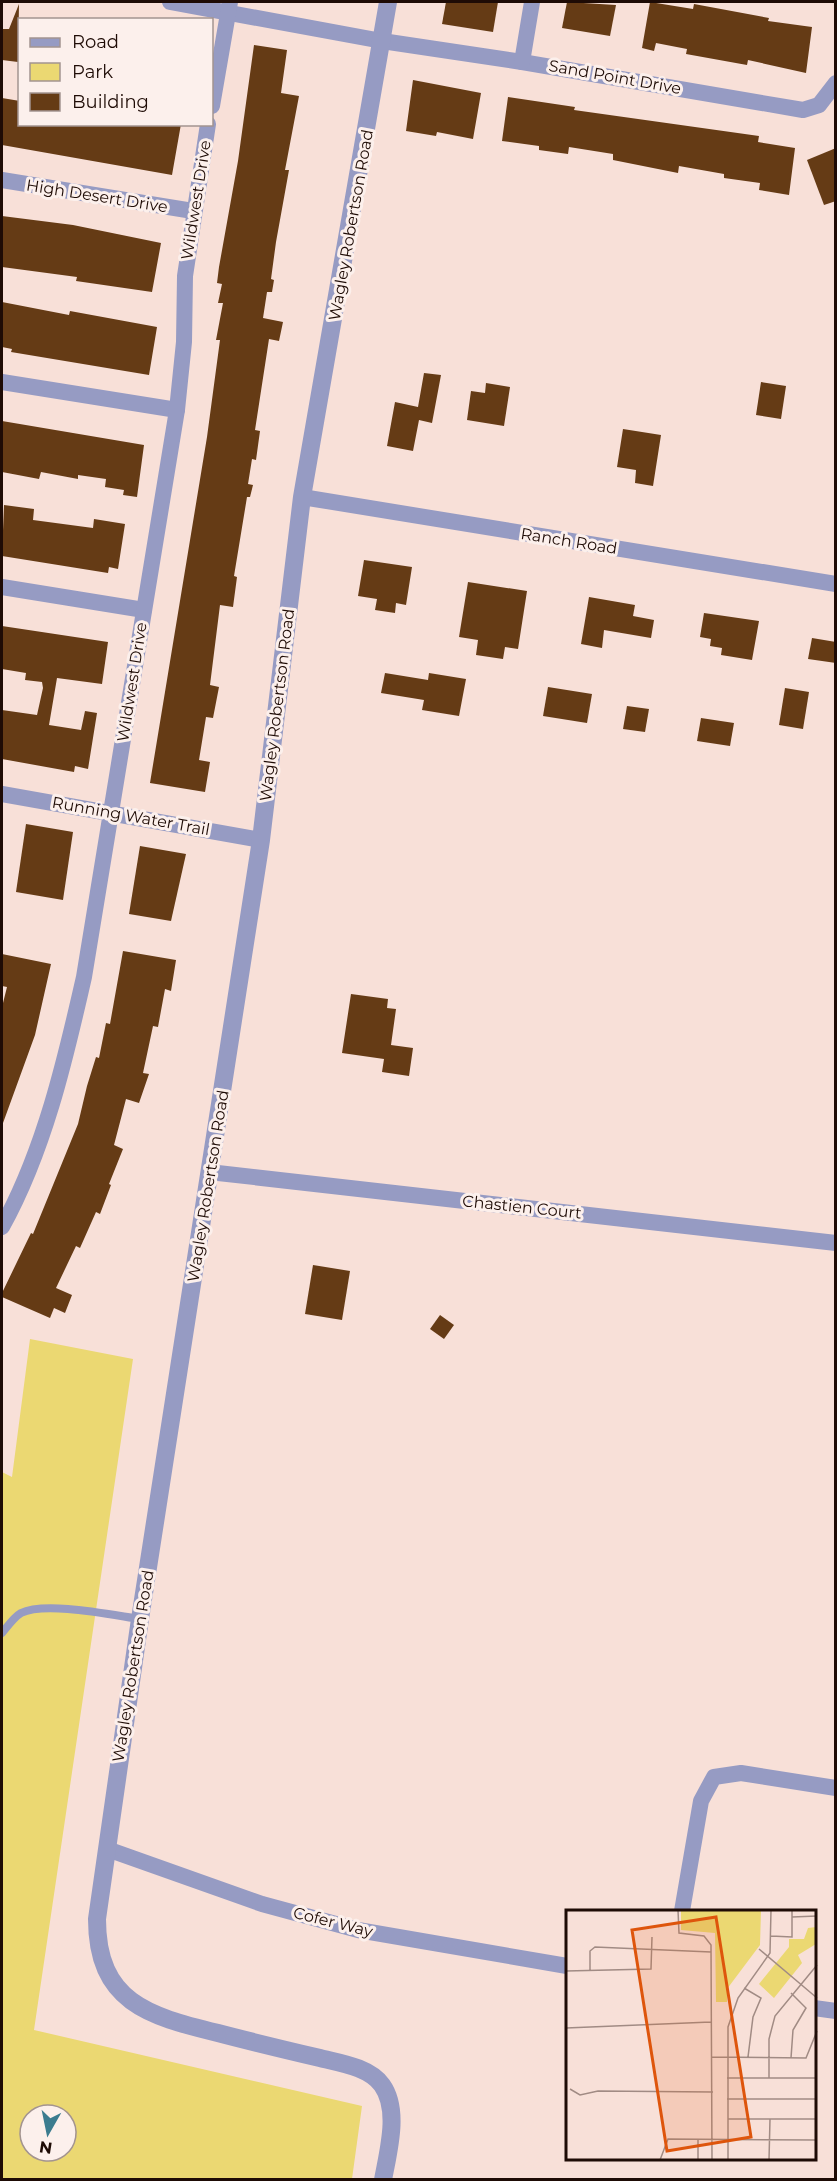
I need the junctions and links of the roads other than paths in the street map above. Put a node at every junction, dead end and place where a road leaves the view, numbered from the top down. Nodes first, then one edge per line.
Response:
1 (170, 2) edge
2 (388, 2) edge
3 (532, 2) edge
4 (229, 6) edge
5 (382, 41) junction
6 (522, 62) junction
7 (836, 83) edge
8 (213, 100) edge
9 (208, 126) edge
10 (2, 180) edge
11 (193, 211) junction
12 (2, 382) edge
13 (177, 410) junction
14 (302, 497) junction
15 (836, 584) edge
16 (2, 587) edge
17 (144, 610) junction
18 (2, 794) edge
19 (111, 812) junction
20 (261, 840) junction
21 (209, 1172) junction
22 (2, 1227) edge
23 (836, 1243) edge
24 (140, 1618) junction
25 (2, 1634) edge
26 (836, 1788) edge
27 (107, 1849) junction
28 (682, 1910) edge
29 (566, 1966) edge
30 (816, 2008) edge
31 (836, 2011) edge
32 (383, 2180) edge

1 - 4 street, Sand Point Drive
2 - 5 street, Wagley Robertson Road
3 - 6 street
4 - 5 street, Sand Point Drive
4 - 8 street
5 - 6 street, Sand Point Drive
5 - 14 street, Wagley Robertson Road
6 - 7 street, Sand Point Drive
9 - 11 street, Wildwest Drive
10 - 11 street, High Desert Drive
11 - 13 street, Wildwest Drive
12 - 13 street
13 - 17 street, Wildwest Drive
14 - 15 street, Ranch Road
14 - 20 street, Wagley Robertson Road
16 - 17 street
17 - 19 street, Wildwest Drive
18 - 19 street, Running Water Trail
19 - 20 street, Running Water Trail
19 - 22 street, Wildwest Drive
20 - 21 street, Wagley Robertson Road
21 - 23 street, Chastien Court
21 - 24 street, Wagley Robertson Road
24 - 25 lane
24 - 27 street, Wagley Robertson Road
26 - 28 street
27 - 29 street, Cofer Way
27 - 32 street, Wagley Robertson Road
30 - 31 street

